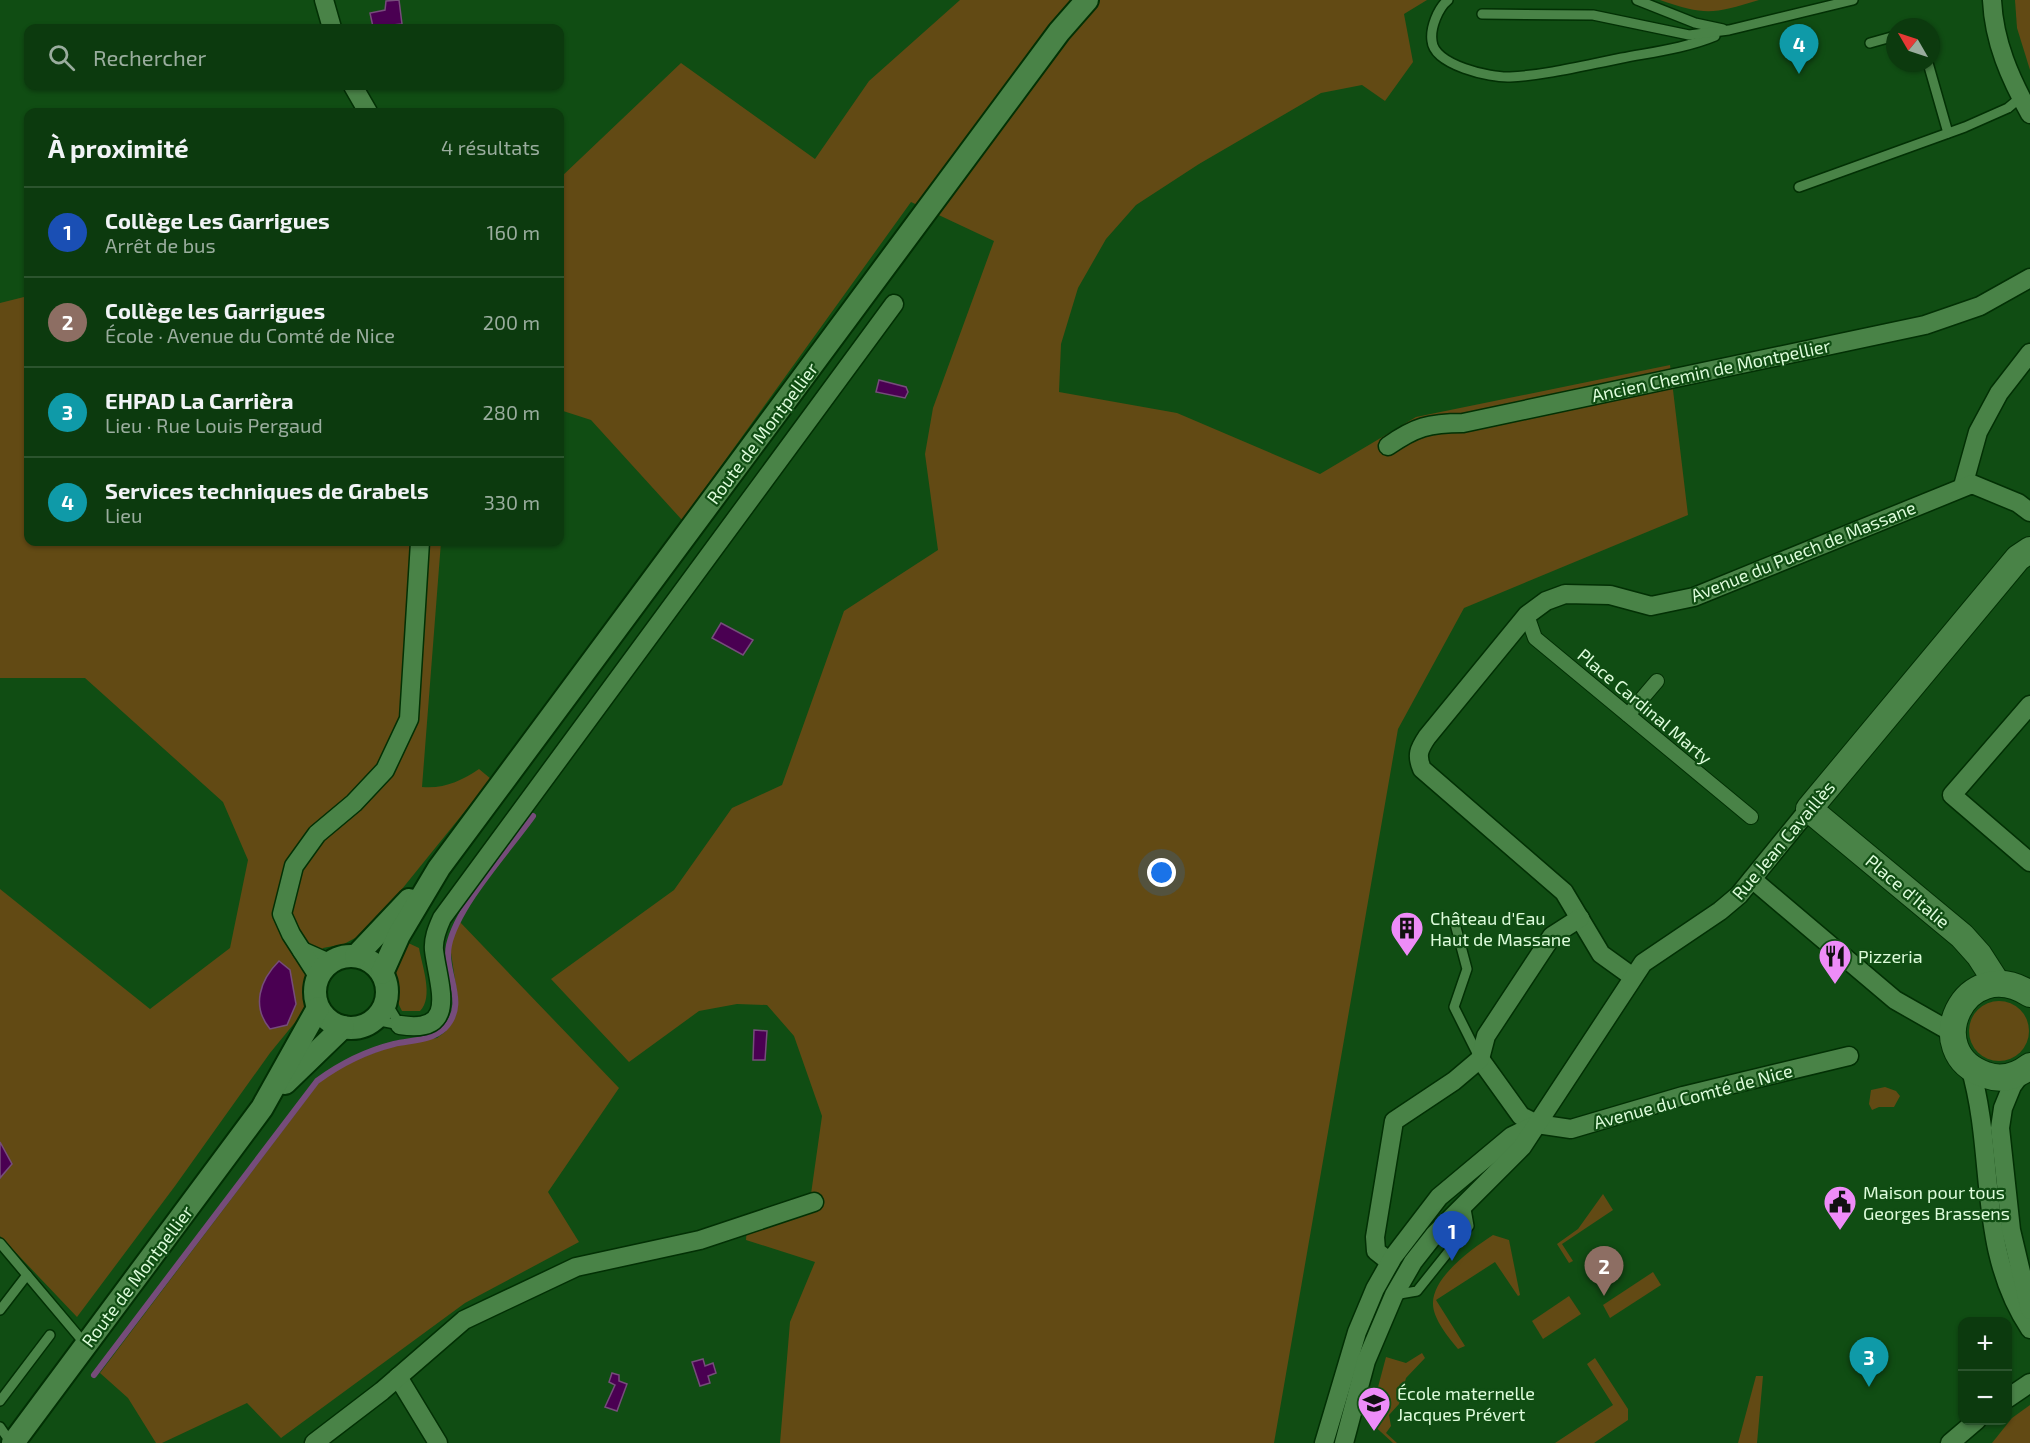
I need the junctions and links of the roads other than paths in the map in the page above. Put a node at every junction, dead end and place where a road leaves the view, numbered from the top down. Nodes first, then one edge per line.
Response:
1 (324, 0) edge
2 (1087, 0) edge
3 (1448, 0) edge
4 (1637, 0) edge
5 (1853, 0) edge
6 (1992, 0) edge
7 (1482, 14) dead end
8 (331, 24) edge
9 (1729, 30) junction
10 (1886, 39) edge
11 (1870, 43) dead end
12 (1931, 72) edge
13 (355, 90) edge
14 (2021, 97) junction
15 (366, 108) edge
16 (2030, 114) edge
17 (1948, 133) junction
18 (1799, 187) dead end
19 (2030, 278) edge
20 (894, 304) dead end
21 (2030, 353) edge
22 (1388, 446) dead end
23 (1963, 486) junction
24 (2030, 512) edge
25 (420, 546) edge
26 (2030, 550) edge
27 (1527, 615) junction
28 (1657, 681) dead end
29 (2030, 705) edge
30 (1628, 715) junction
31 (1809, 809) junction
32 (1751, 817) dead end
33 (2030, 862) edge
34 (439, 868) junction
35 (1752, 879) junction
36 (1580, 918) junction
37 (1454, 920) dead end
38 (356, 956) junction
39 (324, 969) junction
40 (382, 973) junction
41 (1633, 977) junction
42 (2019, 989) edge
43 (318, 1008) junction
44 (380, 1011) junction
45 (400, 1025) junction
46 (343, 1027) junction
47 (1953, 1033) junction
48 (1849, 1056) dead end
49 (1480, 1059) junction
50 (1970, 1067) junction
51 (2026, 1069) edge
52 (262, 1108) junction
53 (1537, 1124) junction
54 (814, 1202) dead end
55 (0, 1243) edge
56 (1390, 1262) junction
57 (27, 1275) junction
58 (0, 1310) edge
59 (2030, 1310) edge
60 (2030, 1329) edge
61 (50, 1335) dead end
62 (86, 1345) junction
63 (398, 1377) junction
64 (2030, 1383) edge
65 (2012, 1395) edge
66 (0, 1401) edge
67 (1971, 1425) edge
68 (0, 1427) edge
69 (12, 1443) edge
70 (314, 1443) edge
71 (438, 1443) edge
72 (1324, 1443) edge
73 (1344, 1443) edge
74 (1950, 1443) edge

1 - 8 street
2 - 34 street, Route de Montpellier
3 - 9 lane
4 - 9 lane
5 - 9 lane
6 - 14 street
7 - 9 lane
10 - 11 lane
12 - 17 lane
13 - 15 street
14 - 16 street
14 - 17 lane
17 - 18 lane
19 - 22 street, Ancien Chemin de Montpellier
20 - 45 street
21 - 23 street
23 - 24 street
23 - 27 street, Avenue du Puech de Massane
25 - 39 street
26 - 31 main road, Rue Jean Cavaillès
27 - 30 street, Place Cardinal Marty
27 - 36 street, Avenue du Puech de Massane
28 - 30 street
29 - 33 street
30 - 32 street, Place Cardinal Marty
31 - 35 street, Rue Jean Cavaillès
31 - 42 main road, Place d'Italie
34 - 38 street, Route de Montpellier
34 - 40 street, Route de Montpellier
35 - 41 street, Rue Jean Cavaillès
35 - 47 street
36 - 41 street, Avenue du Puech de Massane
36 - 49 street
37 - 49 lane
38 - 39 street
38 - 40 street
39 - 43 street
40 - 44 street
41 - 53 street, Rue Jean Cavaillès
42 - 47 main road, Place d'Italie
43 - 46 street
43 - 52 street, Route de Montpellier
44 - 45 lane
44 - 45 lane
44 - 46 street
46 - 52 street, Route de Montpellier
47 - 50 main road
48 - 53 street, Avenue du Comté de Nice
49 - 53 street
49 - 56 street
50 - 51 main road
50 - 60 street
51 - 59 street
52 - 62 street, Route de Montpellier
53 - 56 street
53 - 73 street
54 - 63 street
55 - 57 lane
56 - 72 street
57 - 58 lane
57 - 62 lane
61 - 66 lane
62 - 69 street, Route de Montpellier
63 - 70 street
63 - 71 street
64 - 65 street
67 - 74 street
68 - 69 lane

